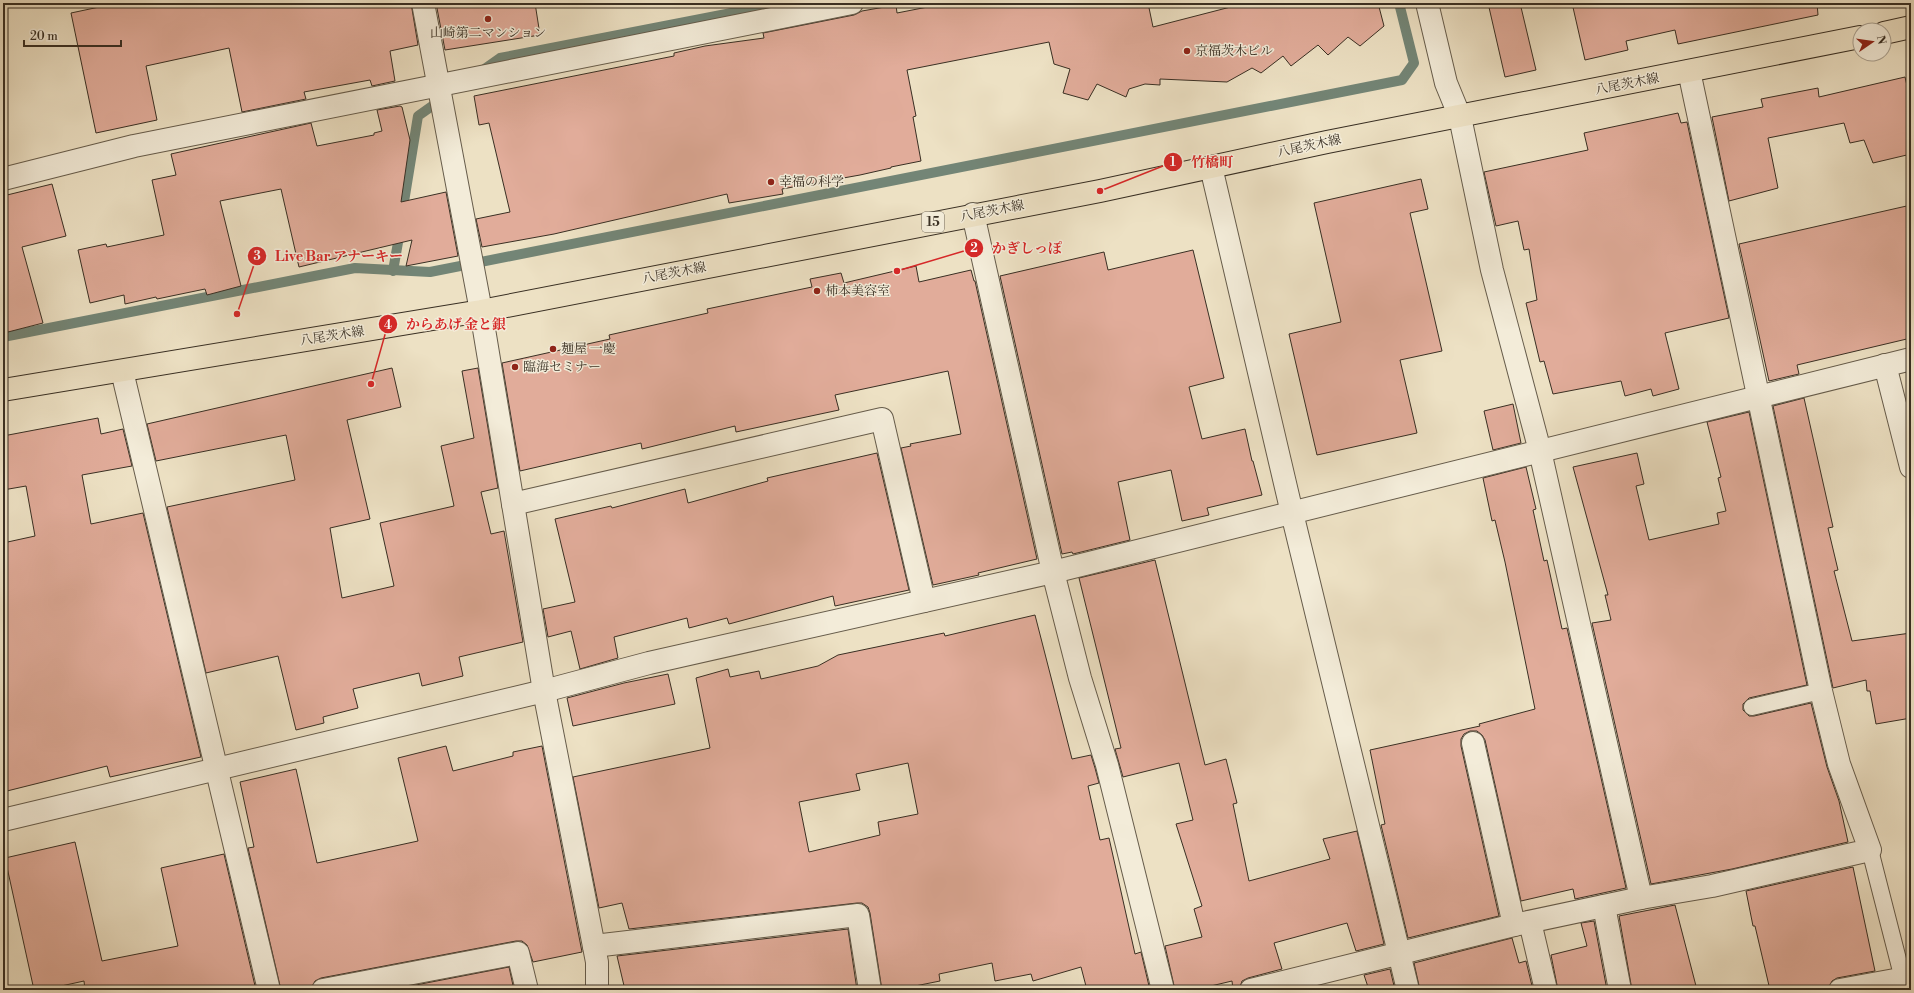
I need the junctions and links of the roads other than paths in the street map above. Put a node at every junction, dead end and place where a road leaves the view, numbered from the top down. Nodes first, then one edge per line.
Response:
1 (423, 3) edge
2 (852, 3) edge
3 (1427, 3) edge
4 (1911, 27) edge
5 (1892, 31) edge
6 (1852, 40) edge
7 (1689, 71) junction
8 (439, 86) junction
9 (1460, 117) junction
10 (1211, 167) junction
11 (3, 179) edge
12 (973, 214) junction
13 (481, 311) junction
14 (1911, 359) edge
15 (1885, 365) junction
16 (122, 371) junction
17 (3, 390) edge
18 (1758, 397) junction
19 (1540, 451) junction
20 (1911, 467) edge
21 (513, 504) junction
22 (1292, 513) junction
23 (1053, 572) junction
24 (924, 601) junction
25 (544, 691) junction
26 (1821, 691) junction
27 (1752, 707) dead end
28 (1473, 743) dead end
29 (217, 770) junction
30 (3, 820) edge
31 (1870, 850) junction
32 (1641, 898) junction
33 (1604, 906) junction
34 (1522, 924) junction
35 (594, 946) junction
36 (1399, 953) junction
37 (1907, 982) edge
38 (1293, 985) edge
39 (269, 990) edge
40 (323, 990) edge
41 (527, 990) edge
42 (597, 990) edge
43 (870, 990) edge
44 (1163, 990) edge
45 (1251, 990) edge
46 (1408, 990) edge
47 (1546, 990) edge
48 (1620, 990) edge
49 (1840, 990) edge

1 - 8 street
2 - 8 street
3 - 9 street
4 - 5 main road
6 - 7 main road, 八尾茨木線 / 15
7 - 9 main road, 八尾茨木線 / 15
7 - 18 street
8 - 11 street
8 - 13 street
9 - 10 main road, 八尾茨木線 / 15
9 - 19 street
10 - 12 main road, 八尾茨木線 / 15
10 - 22 street
12 - 13 main road, 八尾茨木線 / 15
12 - 23 street
13 - 16 main road, 八尾茨木線 / 15
13 - 21 street
14 - 15 street
15 - 18 street
15 - 20 street
16 - 17 main road, 八尾茨木線 / 15
16 - 29 street
18 - 19 street
18 - 26 street
19 - 22 street
19 - 32 street
21 - 24 street
21 - 25 street
22 - 23 street
22 - 36 street
23 - 24 street
23 - 44 street
24 - 25 street
25 - 29 street
25 - 35 street
26 - 27 lane
26 - 31 street
28 - 34 street
29 - 30 street
29 - 39 street
31 - 32 street
31 - 37 lane
32 - 33 street
33 - 34 street
33 - 48 street
34 - 36 street
34 - 47 street
35 - 42 street
35 - 43 street
36 - 38 street
36 - 46 street
37 - 49 street
38 - 45 street
40 - 41 street

